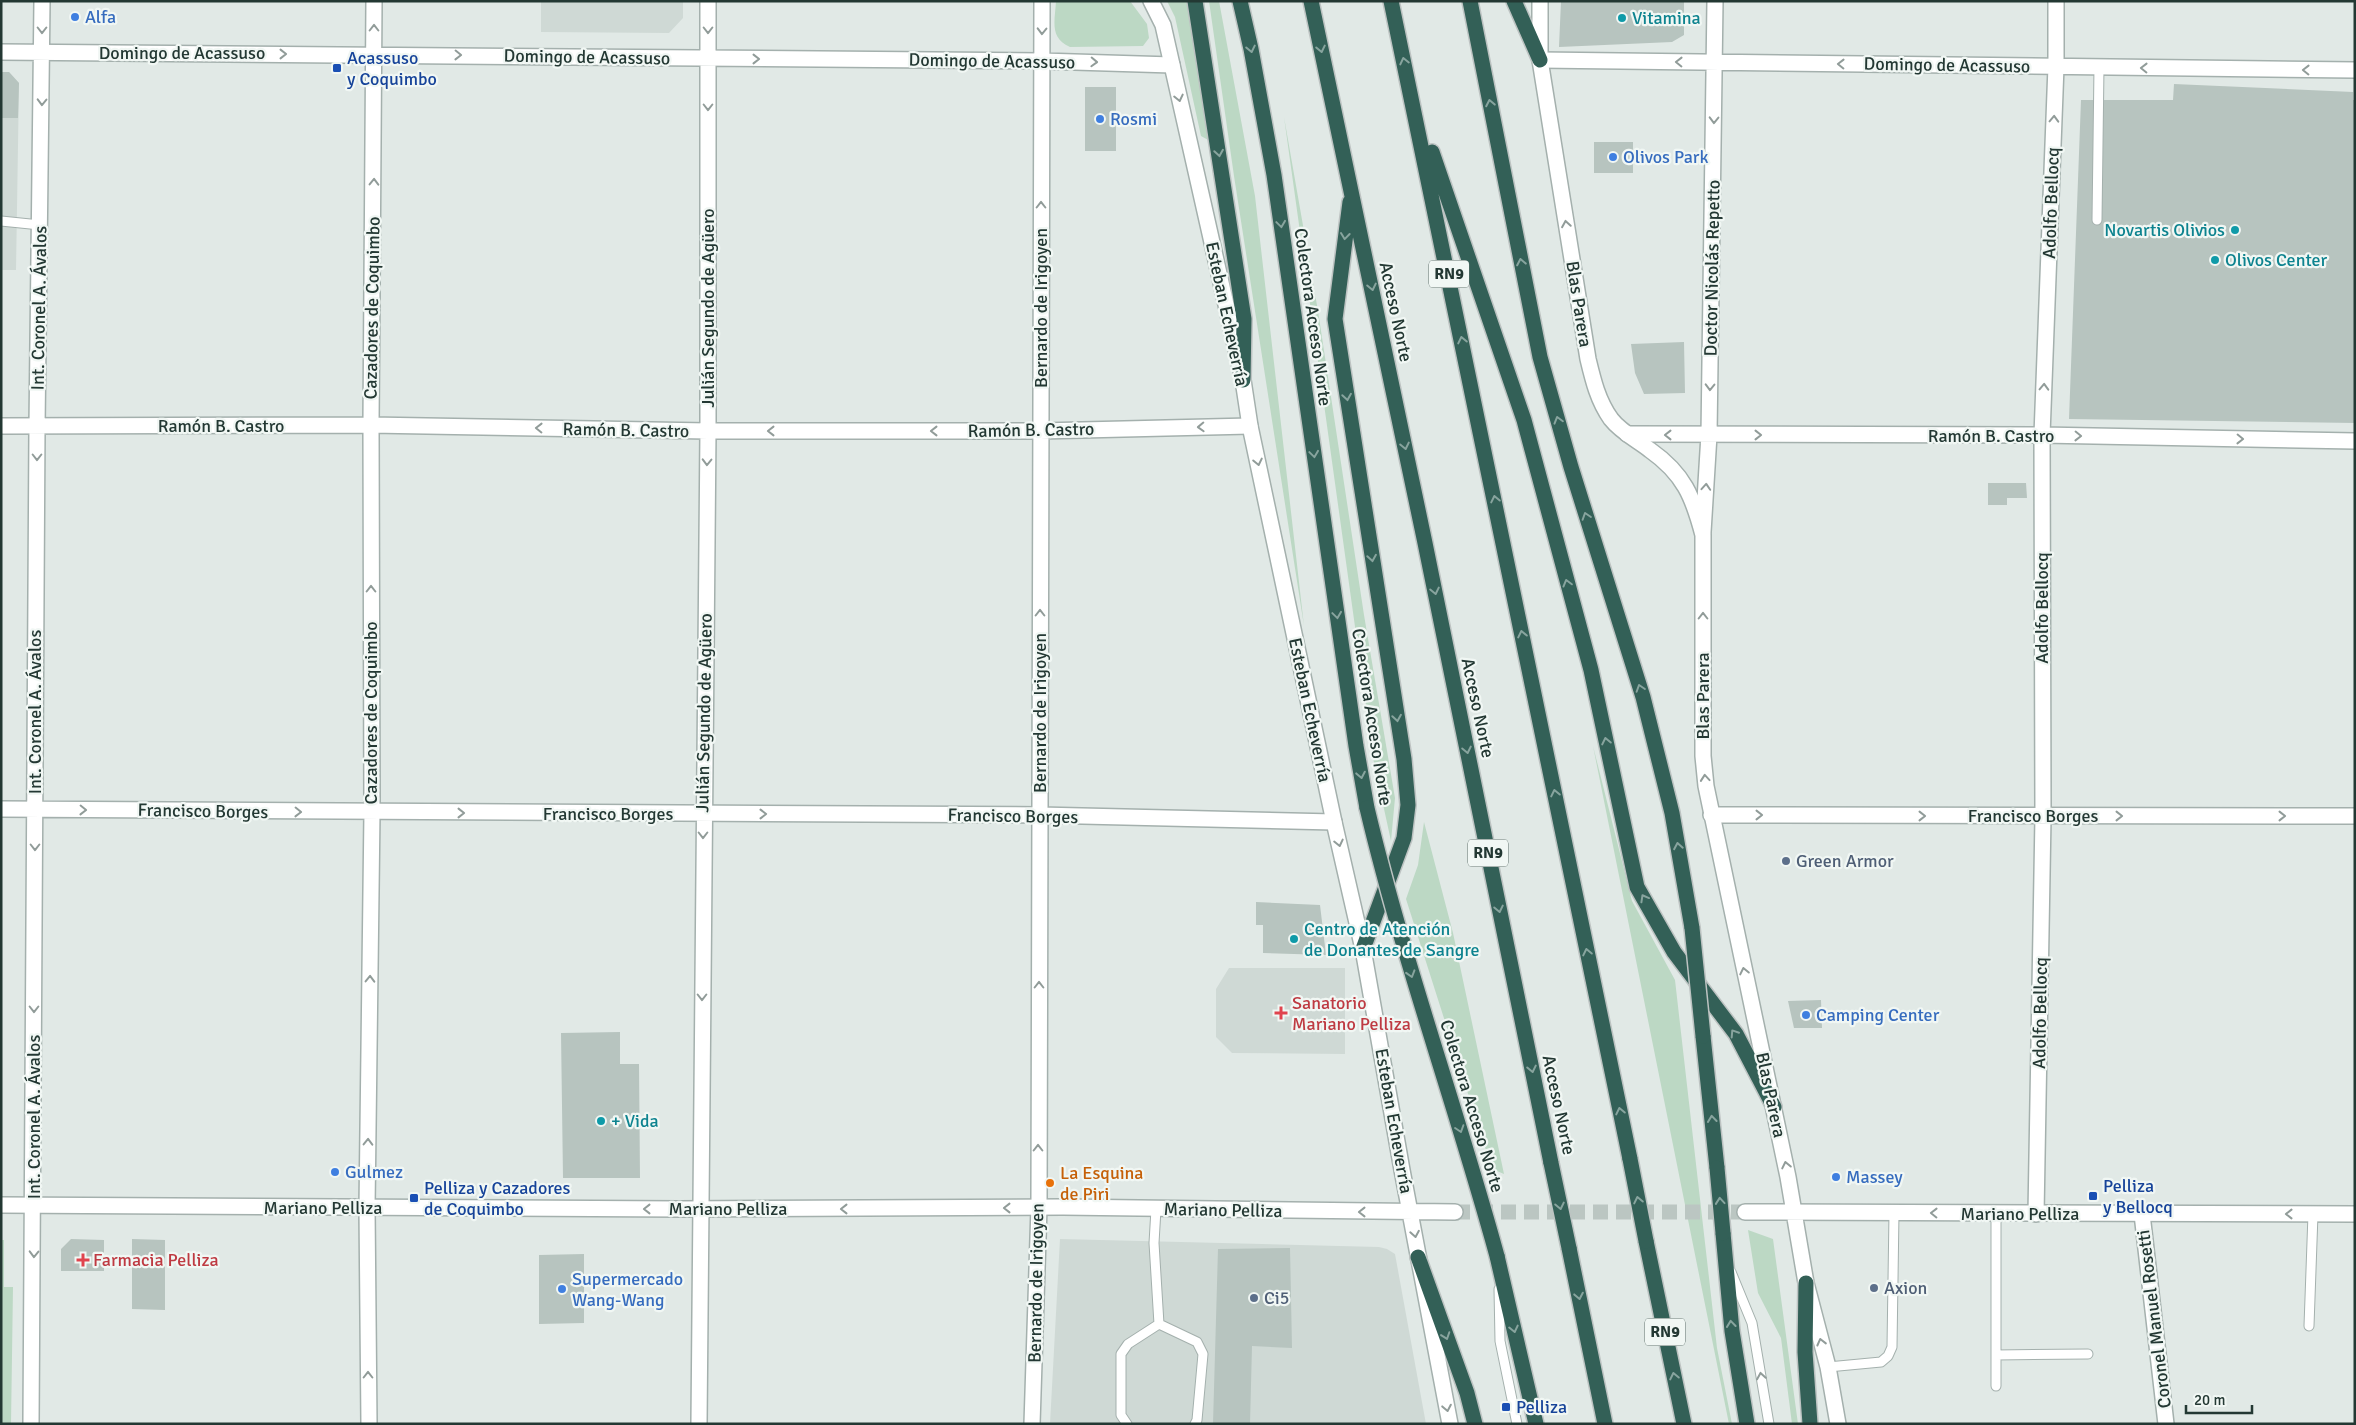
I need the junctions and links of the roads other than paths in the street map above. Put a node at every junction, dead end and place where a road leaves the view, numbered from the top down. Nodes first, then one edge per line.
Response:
1 (42, 1) edge
2 (374, 1) edge
3 (708, 1) edge
4 (1042, 1) edge
5 (1151, 1) edge
6 (1195, 1) edge
7 (1240, 1) edge
8 (1311, 1) edge
9 (1391, 1) edge
10 (1470, 1) edge
11 (1514, 1) edge
12 (1540, 1) edge
13 (1715, 1) edge
14 (2056, 1) edge
15 (1, 52) edge
16 (42, 53) junction
17 (374, 54) junction
18 (708, 58) junction
19 (1540, 60) junction
20 (1042, 61) junction
21 (1716, 62) junction
22 (1172, 65) junction
23 (2056, 66) junction
24 (2099, 67) junction
25 (2355, 70) edge
26 (1411, 91) junction
27 (1351, 188) junction
28 (2097, 220) dead end
29 (1, 221) edge
30 (40, 225) junction
31 (1243, 380) junction
32 (371, 425) junction
33 (1, 426) edge
34 (1250, 426) junction
35 (37, 427) junction
36 (708, 431) junction
37 (1040, 431) junction
38 (1627, 434) junction
39 (1709, 435) junction
40 (2042, 435) junction
41 (2355, 441) edge
42 (1703, 535) junction
43 (1, 809) edge
44 (34, 809) junction
45 (372, 812) junction
46 (703, 814) junction
47 (1040, 815) junction
48 (1711, 815) junction
49 (2043, 816) junction
50 (2355, 816) edge
51 (1334, 822) junction
52 (1363, 949) junction
53 (1774, 1107) junction
54 (1, 1205) edge
55 (34, 1205) junction
56 (1038, 1207) junction
57 (367, 1208) junction
58 (702, 1209) junction
59 (1156, 1209) junction
60 (1410, 1212) junction
61 (1455, 1212) tunnel mouth
62 (1745, 1212) tunnel mouth
63 (1795, 1212) junction
64 (1894, 1213) junction
65 (1996, 1214) junction
66 (2036, 1214) junction
67 (2142, 1214) junction
68 (2314, 1214) junction
69 (2355, 1214) edge
70 (1724, 1255) junction
71 (1418, 1257) junction
72 (1498, 1260) junction
73 (1806, 1283) junction
74 (1159, 1324) junction
75 (2309, 1326) dead end
76 (2088, 1354) dead end
77 (1996, 1355) junction
78 (1828, 1367) junction
79 (1996, 1386) dead end
80 (31, 1424) edge
81 (369, 1424) edge
82 (699, 1424) edge
83 (1032, 1424) edge
84 (1127, 1424) edge
85 (1194, 1424) edge
86 (1450, 1424) edge
87 (1475, 1424) edge
88 (1517, 1424) edge
89 (1536, 1424) edge
90 (1605, 1424) edge
91 (1684, 1424) edge
92 (1747, 1424) edge
93 (1769, 1424) edge
94 (1810, 1424) edge
95 (1838, 1424) edge
96 (2166, 1424) edge

1 -> 16 street, Int. Coronel A. Ávalos
17 -> 2 street, Cazadores de Coquimbo
3 -> 18 street, Julián Segundo de Agüero
4 -> 20 street, Bernardo de Irigoyen
5 - 22 street, Esteban Echeverría
6 -> 31 highway
7 -> 72 highway, Colectora Acceso Norte, bridge
8 -> 27 highway, Acceso Norte / RN9
26 -> 9 highway, RN9
70 -> 10 highway, bridge
11 - 19 highway
12 - 19 street, Blas Parera
13 - 21 street, Doctor Nicolás Repetto
14 - 23 street, Adolfo Bellocq
15 - 16 street, Domingo de Acassuso
16 -> 17 street, Domingo de Acassuso
16 -> 30 street, Int. Coronel A. Ávalos
17 -> 18 street, Domingo de Acassuso
32 -> 17 street, Cazadores de Coquimbo
18 -> 20 street, Domingo de Acassuso
18 -> 36 street, Julián Segundo de Agüero
21 -> 19 street, Domingo de Acassuso
38 -> 19 street, Blas Parera
20 -> 22 street, Domingo de Acassuso
37 -> 20 street, Bernardo de Irigoyen
23 -> 21 street, Domingo de Acassuso
21 -> 39 street, Doctor Nicolás Repetto
22 -> 31 street, Esteban Echeverría
23 - 24 street, Domingo de Acassuso
40 -> 23 street, Adolfo Bellocq
25 -> 24 street, Domingo de Acassuso
24 - 28 lane
53 -> 26 highway
91 -> 26 highway, RN9, bridge
27 -> 52 highway
27 -> 90 highway, Acceso Norte / RN9, bridge
29 - 30 lane
30 - 35 street, Int. Coronel A. Ávalos
31 - 34 street, Esteban Echeverría
32 - 35 street, Ramón B. Castro
36 -> 32 street, Ramón B. Castro
45 -> 32 street, Cazadores de Coquimbo
33 - 35 street, Ramón B. Castro
34 -> 37 street, Ramón B. Castro
34 -> 51 street, Esteban Echeverría
35 -> 44 street, Int. Coronel A. Ávalos
37 -> 36 street, Ramón B. Castro
36 -> 46 street, Julián Segundo de Agüero
47 -> 37 street, Bernardo de Irigoyen
39 -> 38 street, Ramón B. Castro
38 - 42 street, Blas Parera
39 -> 40 street, Ramón B. Castro
42 -> 39 street, Doctor Nicolás Repetto
40 -> 41 street, Ramón B. Castro
40 - 49 street, Adolfo Bellocq
48 -> 42 street, Blas Parera
43 - 44 street, Francisco Borges
44 -> 45 street, Francisco Borges
44 -> 55 street, Int. Coronel A. Ávalos
45 -> 46 street, Francisco Borges
57 -> 45 street, Cazadores de Coquimbo
46 -> 47 street, Francisco Borges
46 -> 58 street, Julián Segundo de Agüero
47 - 51 street, Francisco Borges
56 -> 47 street, Bernardo de Irigoyen
48 -> 49 street, Francisco Borges
53 -> 48 street, Blas Parera
49 -> 50 street, Francisco Borges
49 - 66 street, Adolfo Bellocq
51 -> 52 street, Esteban Echeverría
52 - 60 street, Esteban Echeverría
63 -> 53 street, Blas Parera
54 - 55 street, Mariano Pelliza
55 - 57 street, Mariano Pelliza
55 -> 80 street, Int. Coronel A. Ávalos
56 -> 58 street, Mariano Pelliza
56 - 59 street, Mariano Pelliza
56 - 83 street, Bernardo de Irigoyen
58 -> 57 street, Mariano Pelliza
81 -> 57 street, Cazadores de Coquimbo
58 - 82 street, Julián Segundo de Agüero
60 -> 59 street, Mariano Pelliza
59 - 74 lane
60 - 61 street, Mariano Pelliza
60 -> 71 street, Esteban Echeverría
62 - 63 street, Mariano Pelliza
63 - 64 street, Mariano Pelliza
63 - 73 street, Blas Parera
65 -> 64 street, Mariano Pelliza
64 - 78 lane
65 - 66 street, Mariano Pelliza
65 - 77 lane
66 - 67 street, Mariano Pelliza
68 -> 67 street, Mariano Pelliza
67 - 96 street, Coronel Manuel Rosetti
68 - 69 street, Mariano Pelliza
68 - 75 lane
92 -> 70 highway
93 -> 70 lane
71 -> 86 street, Esteban Echeverría
71 -> 87 highway
72 - 88 lane
72 -> 89 highway, Colectora Acceso Norte
78 -> 73 street, Blas Parera
73 - 94 highway
74 - 84 lane
74 - 85 lane
76 - 77 lane
77 - 79 lane
78 - 95 street, Blas Parera

